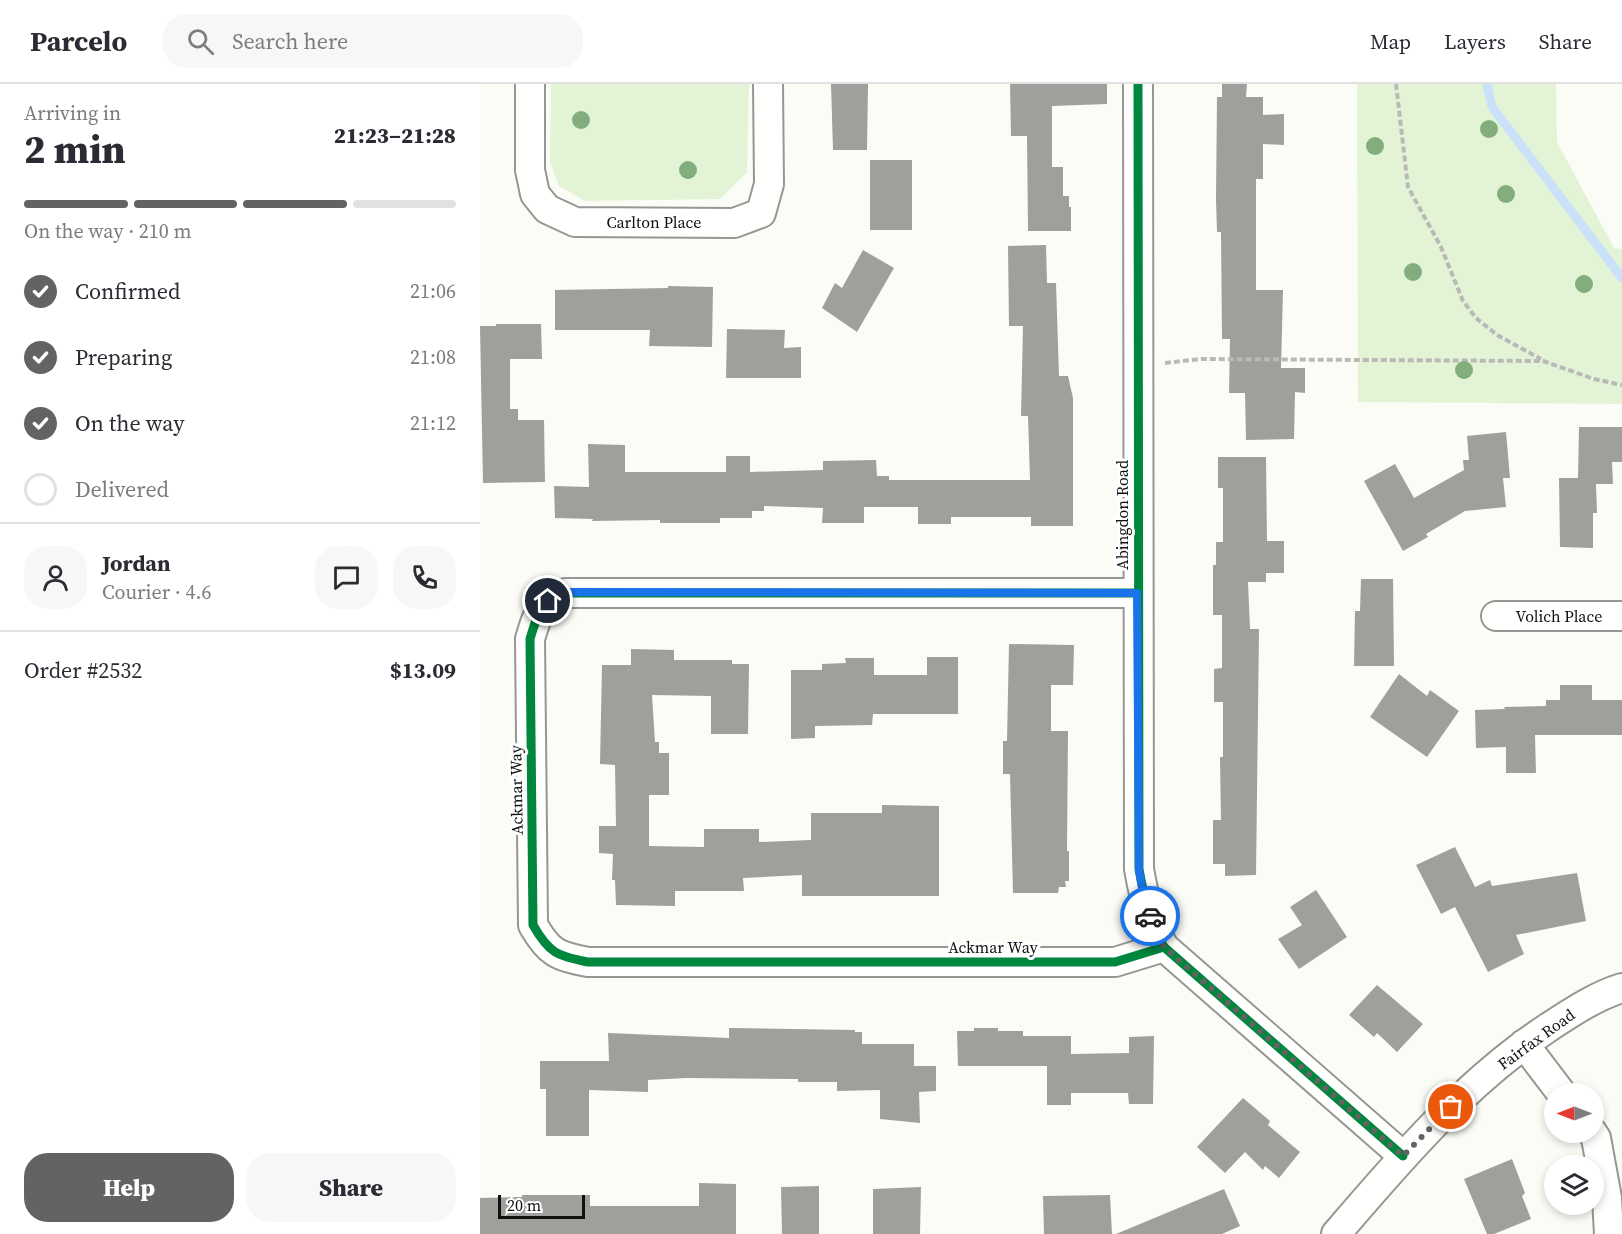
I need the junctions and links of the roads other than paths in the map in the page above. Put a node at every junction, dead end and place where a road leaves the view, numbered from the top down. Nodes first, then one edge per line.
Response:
1 (530, 84) edge
2 (768, 84) edge
3 (1138, 84) edge
4 (1137, 593) junction
5 (1496, 616) dead end
6 (1622, 616) edge
7 (1164, 947) junction
8 (1622, 988) edge
9 (1524, 1044) junction
10 (1554, 1083) edge
11 (1597, 1143) edge
12 (1403, 1156) junction
13 (1336, 1234) edge
14 (1609, 1234) edge

1 - 2 street, Carlton Place
3 - 4 street, Abingdon Road
4 - 7 street, Abingdon Road
4 - 7 street, Ackmar Way
5 - 6 street, Volich Place
7 - 12 street, Abingdon Road
8 - 9 street, Fairfax Road
9 - 10 street
9 - 12 street, Fairfax Road
11 - 14 street
12 - 13 street, Fairfax Road

